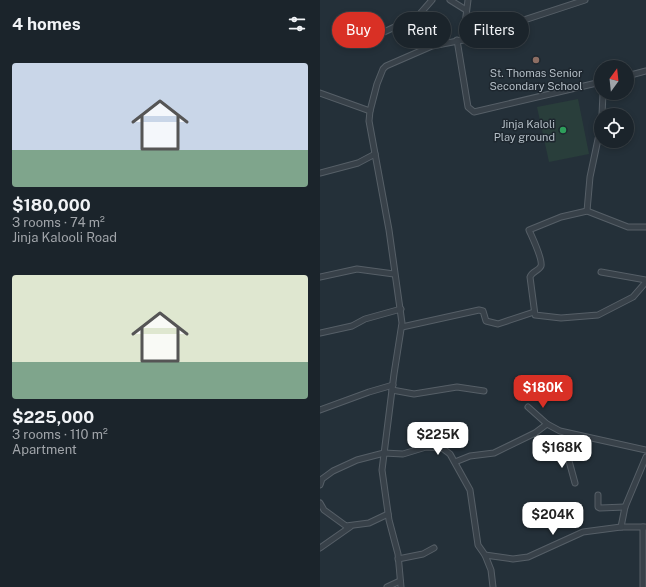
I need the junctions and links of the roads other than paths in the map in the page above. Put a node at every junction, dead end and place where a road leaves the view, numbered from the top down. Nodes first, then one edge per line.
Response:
1 (432, 0) edge
2 (450, 0) edge
3 (468, 0) edge
4 (585, 0) edge
5 (466, 10) joint
6 (529, 18) edge
7 (385, 32) edge
8 (459, 40) edge
9 (461, 48) edge
10 (646, 71) edge
11 (634, 74) edge
12 (594, 85) edge
13 (320, 93) edge
14 (370, 110) junction
15 (596, 148) edge
16 (375, 154) junction
17 (320, 173) edge
18 (587, 211) junction
19 (646, 227) edge
20 (601, 272) dead end
21 (394, 274) junction
22 (320, 277) edge
23 (646, 281) edge
24 (401, 309) junction
25 (534, 312) junction
26 (402, 327) junction
27 (320, 333) edge
28 (392, 388) junction
29 (484, 391) dead end
30 (528, 407) dead end
31 (320, 410) edge
32 (547, 424) junction
33 (566, 433) junction
34 (566, 450) junction
35 (646, 450) edge
36 (384, 453) junction
37 (646, 456) edge
38 (546, 458) dead end
39 (455, 462) junction
40 (575, 483) dead end
41 (320, 485) edge
42 (598, 495) dead end
43 (320, 504) edge
44 (625, 507) junction
45 (388, 514) junction
46 (350, 527) junction
47 (620, 527) junction
48 (644, 527) edge
49 (320, 548) edge
50 (434, 548) dead end
51 (486, 555) junction
52 (398, 559) junction
53 (401, 584) edge
54 (387, 587) edge
55 (494, 587) edge
56 (643, 587) edge

1 - 7 street
2 - 5 street
3 - 5 street
4 - 6 street
8 - 14 street
9 - 12 street
10 - 11 street
13 - 14 street
14 - 16 street
15 - 18 street
16 - 17 street
16 - 21 street
18 - 19 street
18 - 25 street
20 - 23 street
21 - 22 street
21 - 24 street
23 - 25 street
24 - 26 street
24 - 27 street
25 - 26 street
26 - 28 street
28 - 29 street
28 - 31 street
28 - 36 street
30 - 32 street
32 - 33 street
32 - 39 street
33 - 34 street
33 - 35 street
34 - 38 street
34 - 40 street
36 - 39 street
36 - 41 street
36 - 45 street
37 - 44 street
39 - 51 street
42 - 44 street
43 - 46 street
44 - 47 street
45 - 46 street
45 - 52 street
46 - 49 street
47 - 48 street
47 - 51 street
48 - 56 street
50 - 52 street
51 - 55 street
52 - 53 street
53 - 54 street

